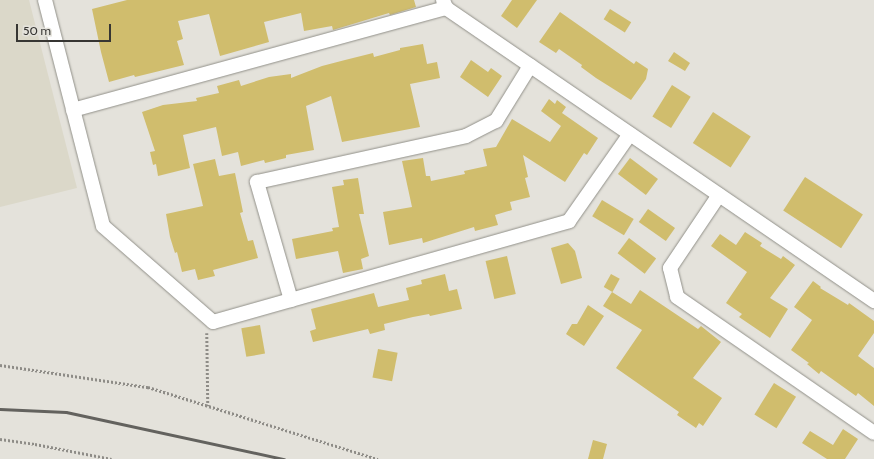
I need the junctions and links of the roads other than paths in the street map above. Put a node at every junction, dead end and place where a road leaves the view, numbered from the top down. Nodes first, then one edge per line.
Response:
1 (45, 0) edge
2 (444, 4) edge
3 (530, 66) junction
4 (73, 110) junction
5 (630, 134) junction
6 (719, 195) junction
7 (291, 300) junction
8 (874, 301) edge
9 (874, 433) edge

1 - 4 street
2 - 3 street
2 - 4 street
3 - 5 street
3 - 7 street
4 - 7 street
5 - 6 street
5 - 7 street
6 - 8 street
6 - 9 street

